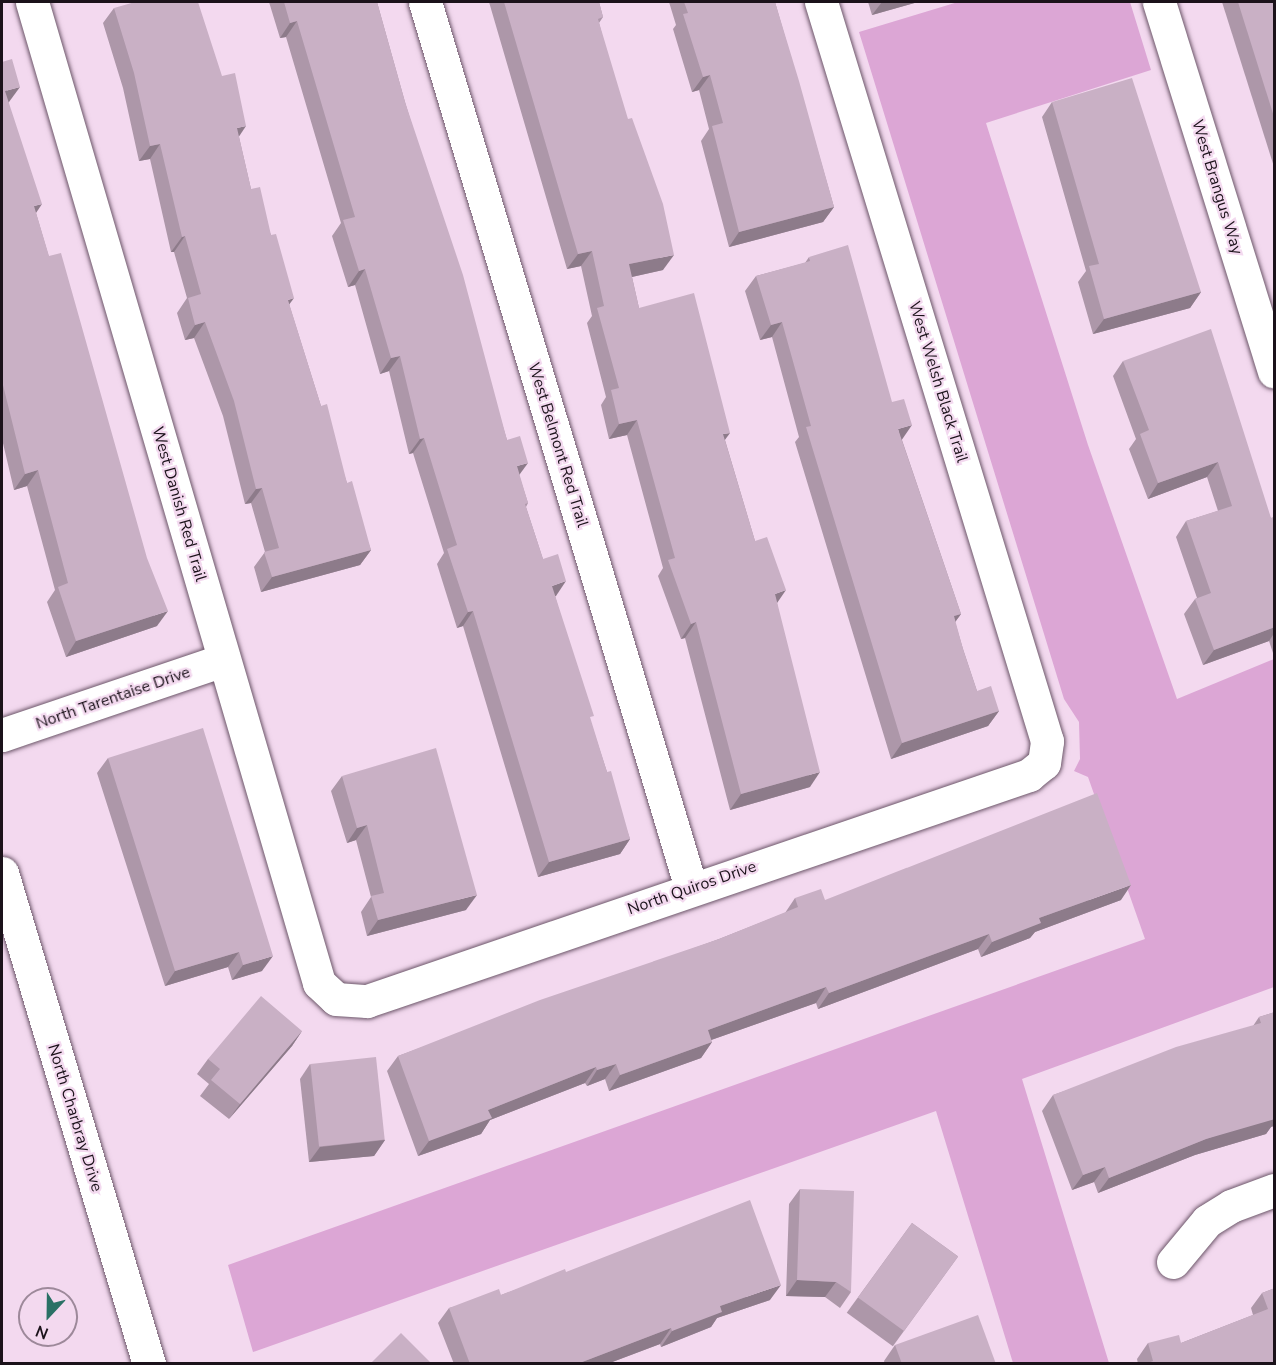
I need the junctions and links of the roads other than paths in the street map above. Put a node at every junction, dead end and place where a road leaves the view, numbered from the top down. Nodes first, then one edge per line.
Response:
1 (32, 2) edge
2 (425, 2) edge
3 (821, 2) edge
4 (1159, 2) edge
5 (1275, 372) edge
6 (224, 660) junction
7 (2, 735) edge
8 (1044, 763) joint
9 (2, 873) edge
10 (691, 888) junction
11 (336, 999) joint
12 (1275, 1190) edge
13 (1173, 1262) dead end
14 (149, 1364) edge

1 - 6 street, West Danish Red Trail
2 - 10 street, West Belmont Red Trail
3 - 8 street, West Welsh Black Trail
4 - 5 street, West Brangus Way
6 - 7 street, North Tarentaise Drive
6 - 11 street, West Danish Red Trail
8 - 10 street, North Quiros Drive
9 - 14 street, North Charbray Drive
10 - 11 street, North Quiros Drive
12 - 13 street

